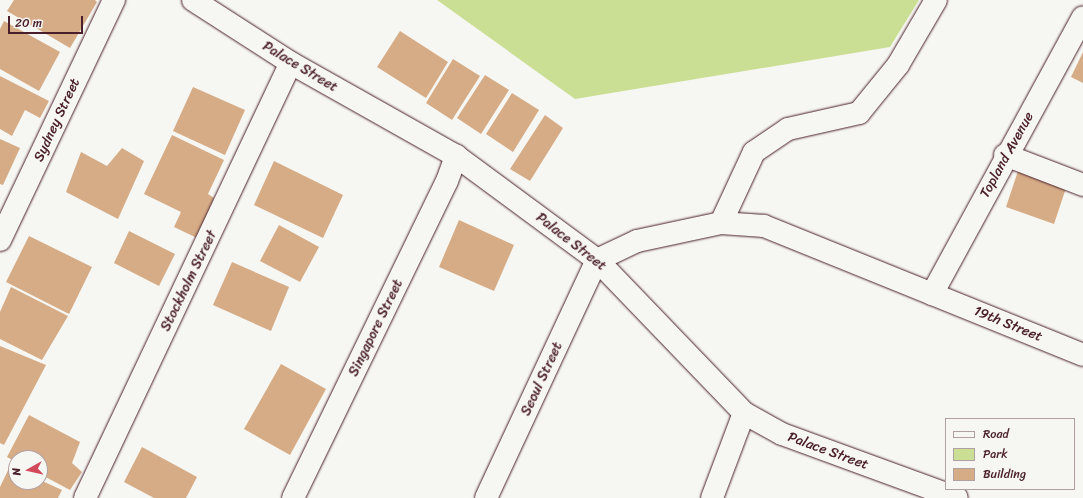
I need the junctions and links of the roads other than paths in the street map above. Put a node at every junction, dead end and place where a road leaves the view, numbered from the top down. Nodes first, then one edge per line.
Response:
1 (114, 0) edge
2 (193, 0) edge
3 (936, 0) edge
4 (1083, 17) edge
5 (291, 63) junction
6 (1005, 155) junction
7 (456, 156) junction
8 (1083, 185) edge
9 (721, 223) junction
10 (0, 240) edge
11 (597, 260) junction
12 (932, 294) junction
13 (1083, 355) edge
14 (744, 413) junction
15 (85, 498) edge
16 (293, 498) edge
17 (486, 498) edge
18 (712, 498) edge
19 (958, 498) edge

1 - 10 street, Sydney Street
2 - 5 street, Palace Street
3 - 9 street
4 - 6 street, Topland Avenue
5 - 7 street, Palace Street
5 - 15 street, Stockholm Street
6 - 8 street
6 - 12 street, Topland Avenue
7 - 11 street, Palace Street
7 - 16 street, Singapore Street
9 - 11 street, 19th Street
9 - 12 street, 19th Street
11 - 14 street, Palace Street
11 - 17 street, Seoul Street
12 - 13 street, 19th Street
14 - 18 street
14 - 19 street, Palace Street

